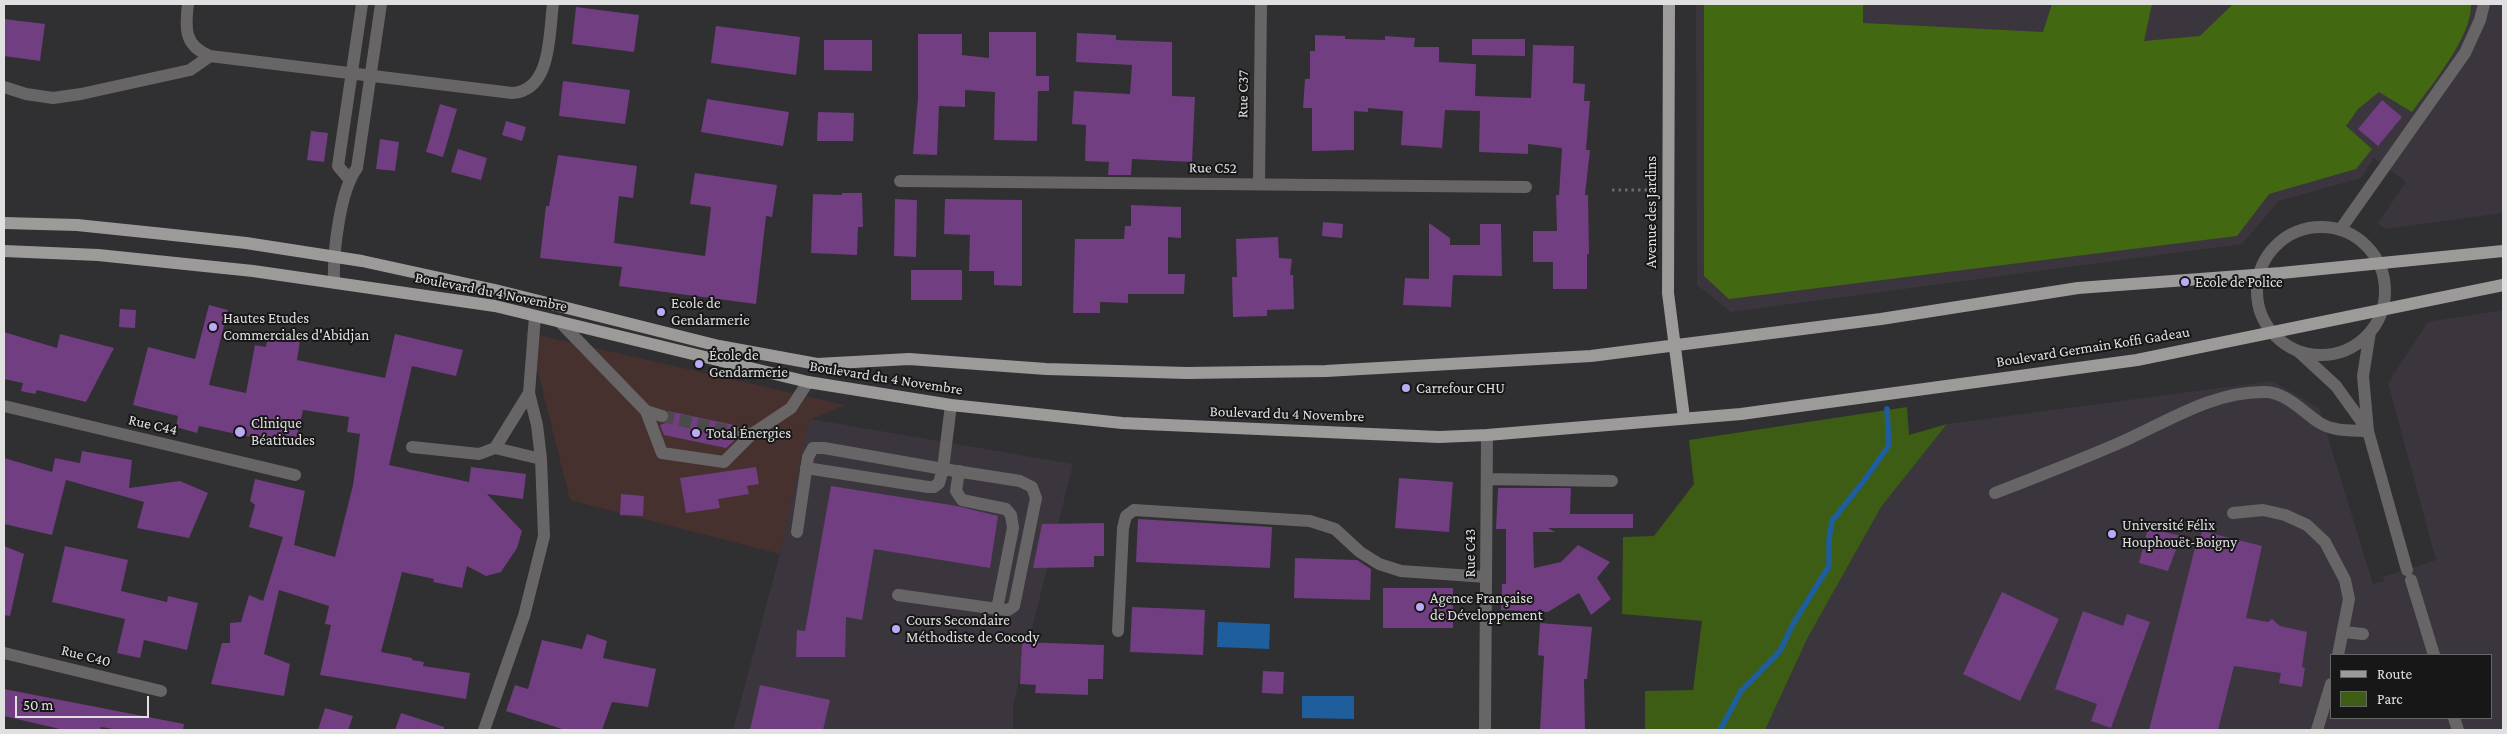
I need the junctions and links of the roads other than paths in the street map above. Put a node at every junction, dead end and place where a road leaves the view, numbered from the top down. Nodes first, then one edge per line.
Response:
1 (188, 4) edge
2 (362, 4) edge
3 (381, 4) edge
4 (553, 4) edge
5 (1260, 4) edge
6 (1669, 4) edge
7 (2483, 5) edge
8 (210, 56) junction
9 (352, 73) junction
10 (371, 75) junction
11 (4, 87) edge
12 (349, 179) junction
13 (900, 181) dead end
14 (1259, 184) junction
15 (1526, 187) dead end
16 (4, 224) edge
17 (2340, 230) junction
18 (4, 251) edge
19 (2503, 251) edge
20 (333, 257) junction
21 (2380, 264) junction
22 (2259, 275) junction
23 (334, 281) junction
24 (2503, 285) edge
25 (2382, 311) junction
26 (535, 316) junction
27 (559, 321) junction
28 (2271, 332) junction
29 (2370, 332) junction
30 (1675, 346) junction
31 (2297, 350) junction
32 (808, 382) junction
33 (529, 393) junction
34 (950, 405) junction
35 (4, 406) edge
36 (646, 411) junction
37 (662, 416) tunnel mouth
38 (1684, 418) junction
39 (2368, 431) junction
40 (736, 433) tunnel mouth
41 (752, 434) junction
42 (1487, 436) junction
43 (412, 447) dead end
44 (495, 448) junction
45 (541, 459) junction
46 (806, 468) junction
47 (943, 469) junction
48 (959, 471) junction
49 (295, 475) dead end
50 (1487, 479) junction
51 (1612, 481) dead end
52 (1995, 493) dead end
53 (2233, 513) dead end
54 (796, 532) dead end
55 (1486, 577) junction
56 (898, 595) dead end
57 (997, 609) junction
58 (1118, 631) dead end
59 (2344, 632) junction
60 (2363, 634) dead end
61 (4, 653) edge
62 (2338, 654) edge
63 (2434, 654) edge
64 (2330, 687) edge
65 (161, 691) dead end
66 (484, 730) edge
67 (1485, 730) edge
68 (2317, 730) edge

1 - 8 street
2 - 9 street
3 - 10 street
4 - 10 street
5 - 14 street, Rue C37
6 - 30 main road, Avenue des Jardins
7 - 17 street
8 - 9 street
8 - 11 street
9 - 10 street
9 - 12 street
10 - 12 street
12 - 20 street
13 - 14 street, Rue C52
14 - 15 street, Rue C52
16 - 20 main road, Boulevard du 4 Novembre
17 - 21 street
17 - 22 street
18 - 23 main road, Boulevard du 4 Novembre
19 - 21 main road
20 - 23 street
20 - 30 main road, Boulevard du 4 Novembre
21 - 22 main road
21 - 25 street
22 - 28 street
22 - 30 main road
23 - 26 main road, Boulevard du 4 Novembre
24 - 25 main road, Boulevard Germain Koffi Gadeau
25 - 28 main road, Boulevard Germain Koffi Gadeau
25 - 29 street
26 - 27 main road, Boulevard du 4 Novembre
26 - 33 street
27 - 32 main road, Boulevard du 4 Novembre
27 - 36 street
28 - 31 street
28 - 38 main road, Boulevard Germain Koffi Gadeau
29 - 31 street
29 - 39 street
30 - 38 main road, Avenue des Jardins
31 - 39 street
32 - 34 main road, Boulevard du 4 Novembre
32 - 41 street
33 - 44 street
33 - 45 street
34 - 42 main road, Boulevard du 4 Novembre
34 - 47 street
35 - 49 street, Rue C44
36 - 37 street
36 - 41 street
38 - 42 main road, Boulevard du 4 Novembre
39 - 52 street
39 - 63 street
40 - 41 street
42 - 50 street, Rue C43
43 - 44 street
44 - 45 street
45 - 66 street
46 - 47 street
46 - 47 street
46 - 54 street
47 - 48 street
48 - 57 street
48 - 57 street
50 - 51 street
50 - 55 street, Rue C43
53 - 59 street
55 - 58 street
55 - 67 street, Rue C43
56 - 57 street
59 - 60 street
59 - 62 street
61 - 65 street, Rue C40
64 - 68 street

